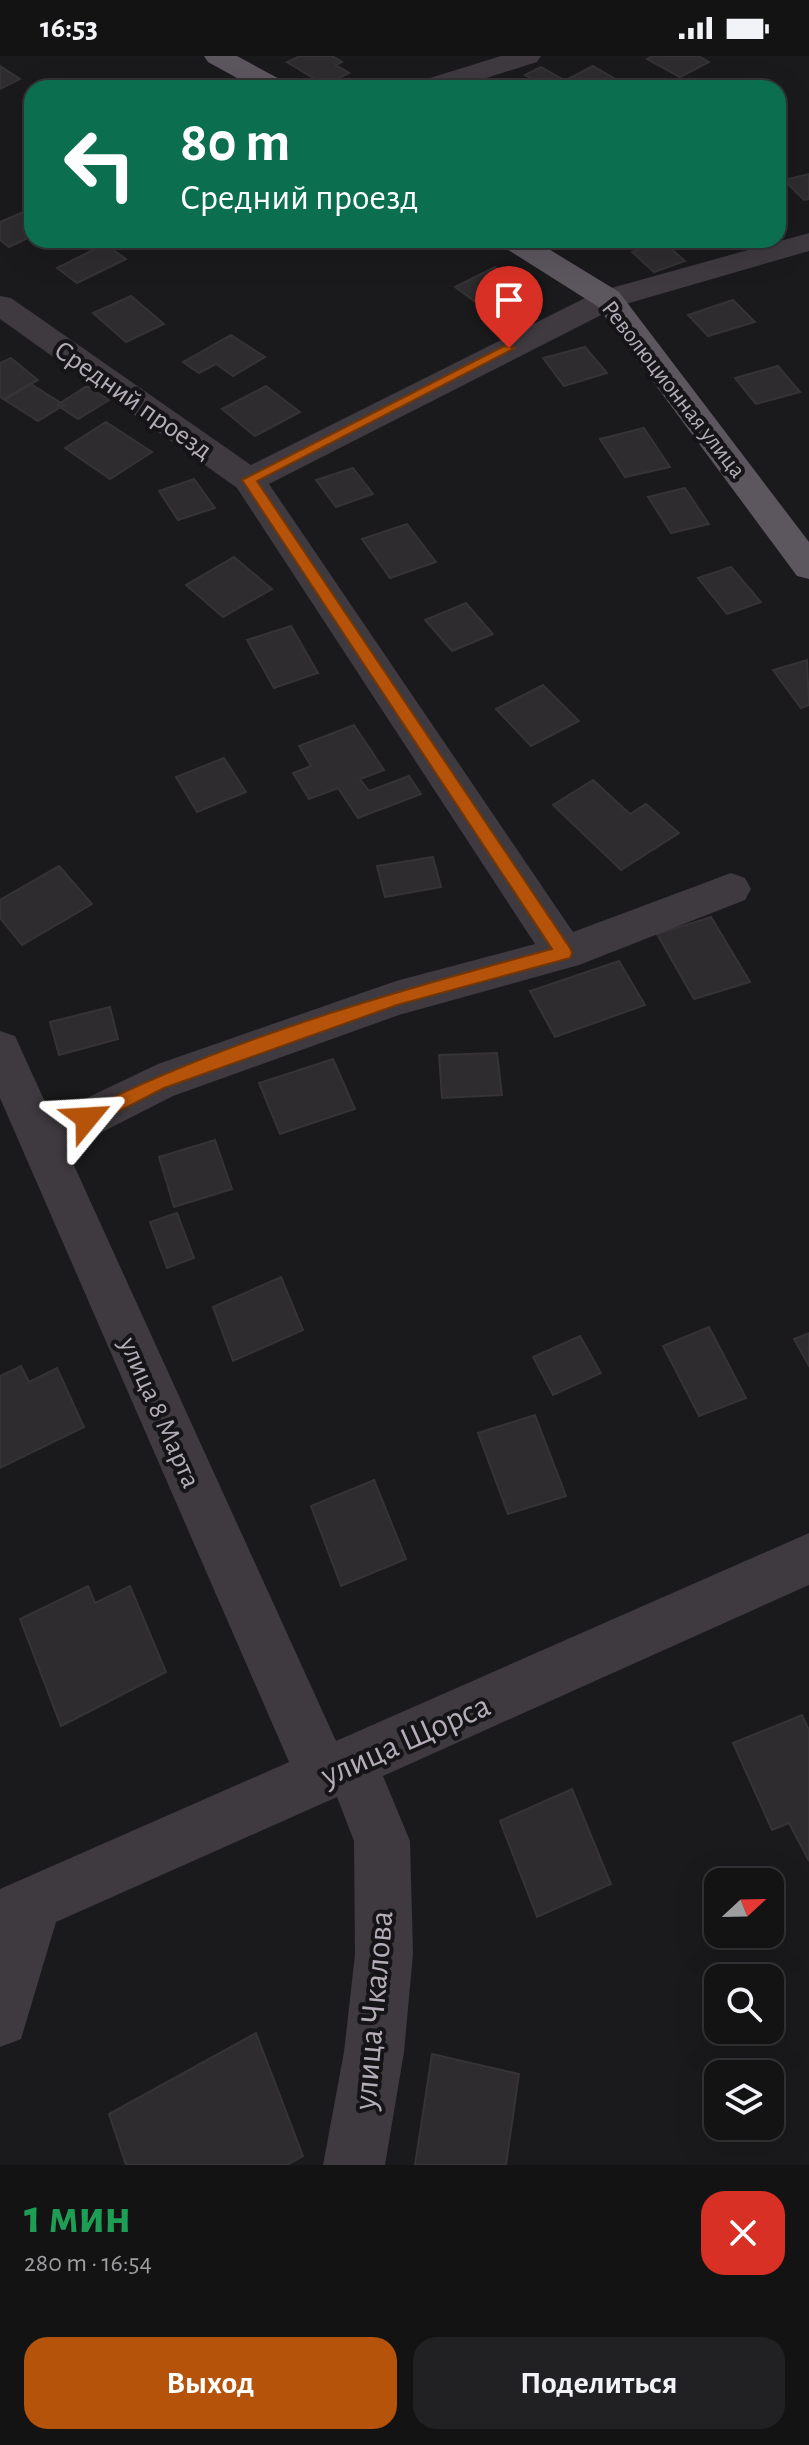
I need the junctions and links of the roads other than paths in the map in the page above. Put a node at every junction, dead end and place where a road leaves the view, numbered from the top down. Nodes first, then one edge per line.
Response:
1 (217, 56) edge
2 (528, 56) edge
3 (260, 80) edge
4 (452, 80) edge
5 (809, 242) edge
6 (526, 248) edge
7 (608, 299) junction
8 (0, 305) edge
9 (249, 480) junction
10 (809, 567) edge
11 (731, 889) dead end
12 (564, 953) junction
13 (0, 1049) edge
14 (40, 1142) junction
15 (809, 1559) edge
16 (337, 1770) junction
17 (16, 1910) edge
18 (0, 2018) edge
19 (354, 2165) edge

1 - 3 main road
2 - 4 street
5 - 7 street
6 - 7 main road, Революционная улица
7 - 9 street
7 - 10 main road, Революционная улица
8 - 9 street, Средний проезд
9 - 12 street, Средний проезд
11 - 12 street
12 - 14 street
13 - 14 street, улица 8 Марта
14 - 16 street, улица 8 Марта
15 - 16 street, улица Щорса
16 - 17 street, улица Щорса
16 - 19 street, улица Чкалова
17 - 18 street

